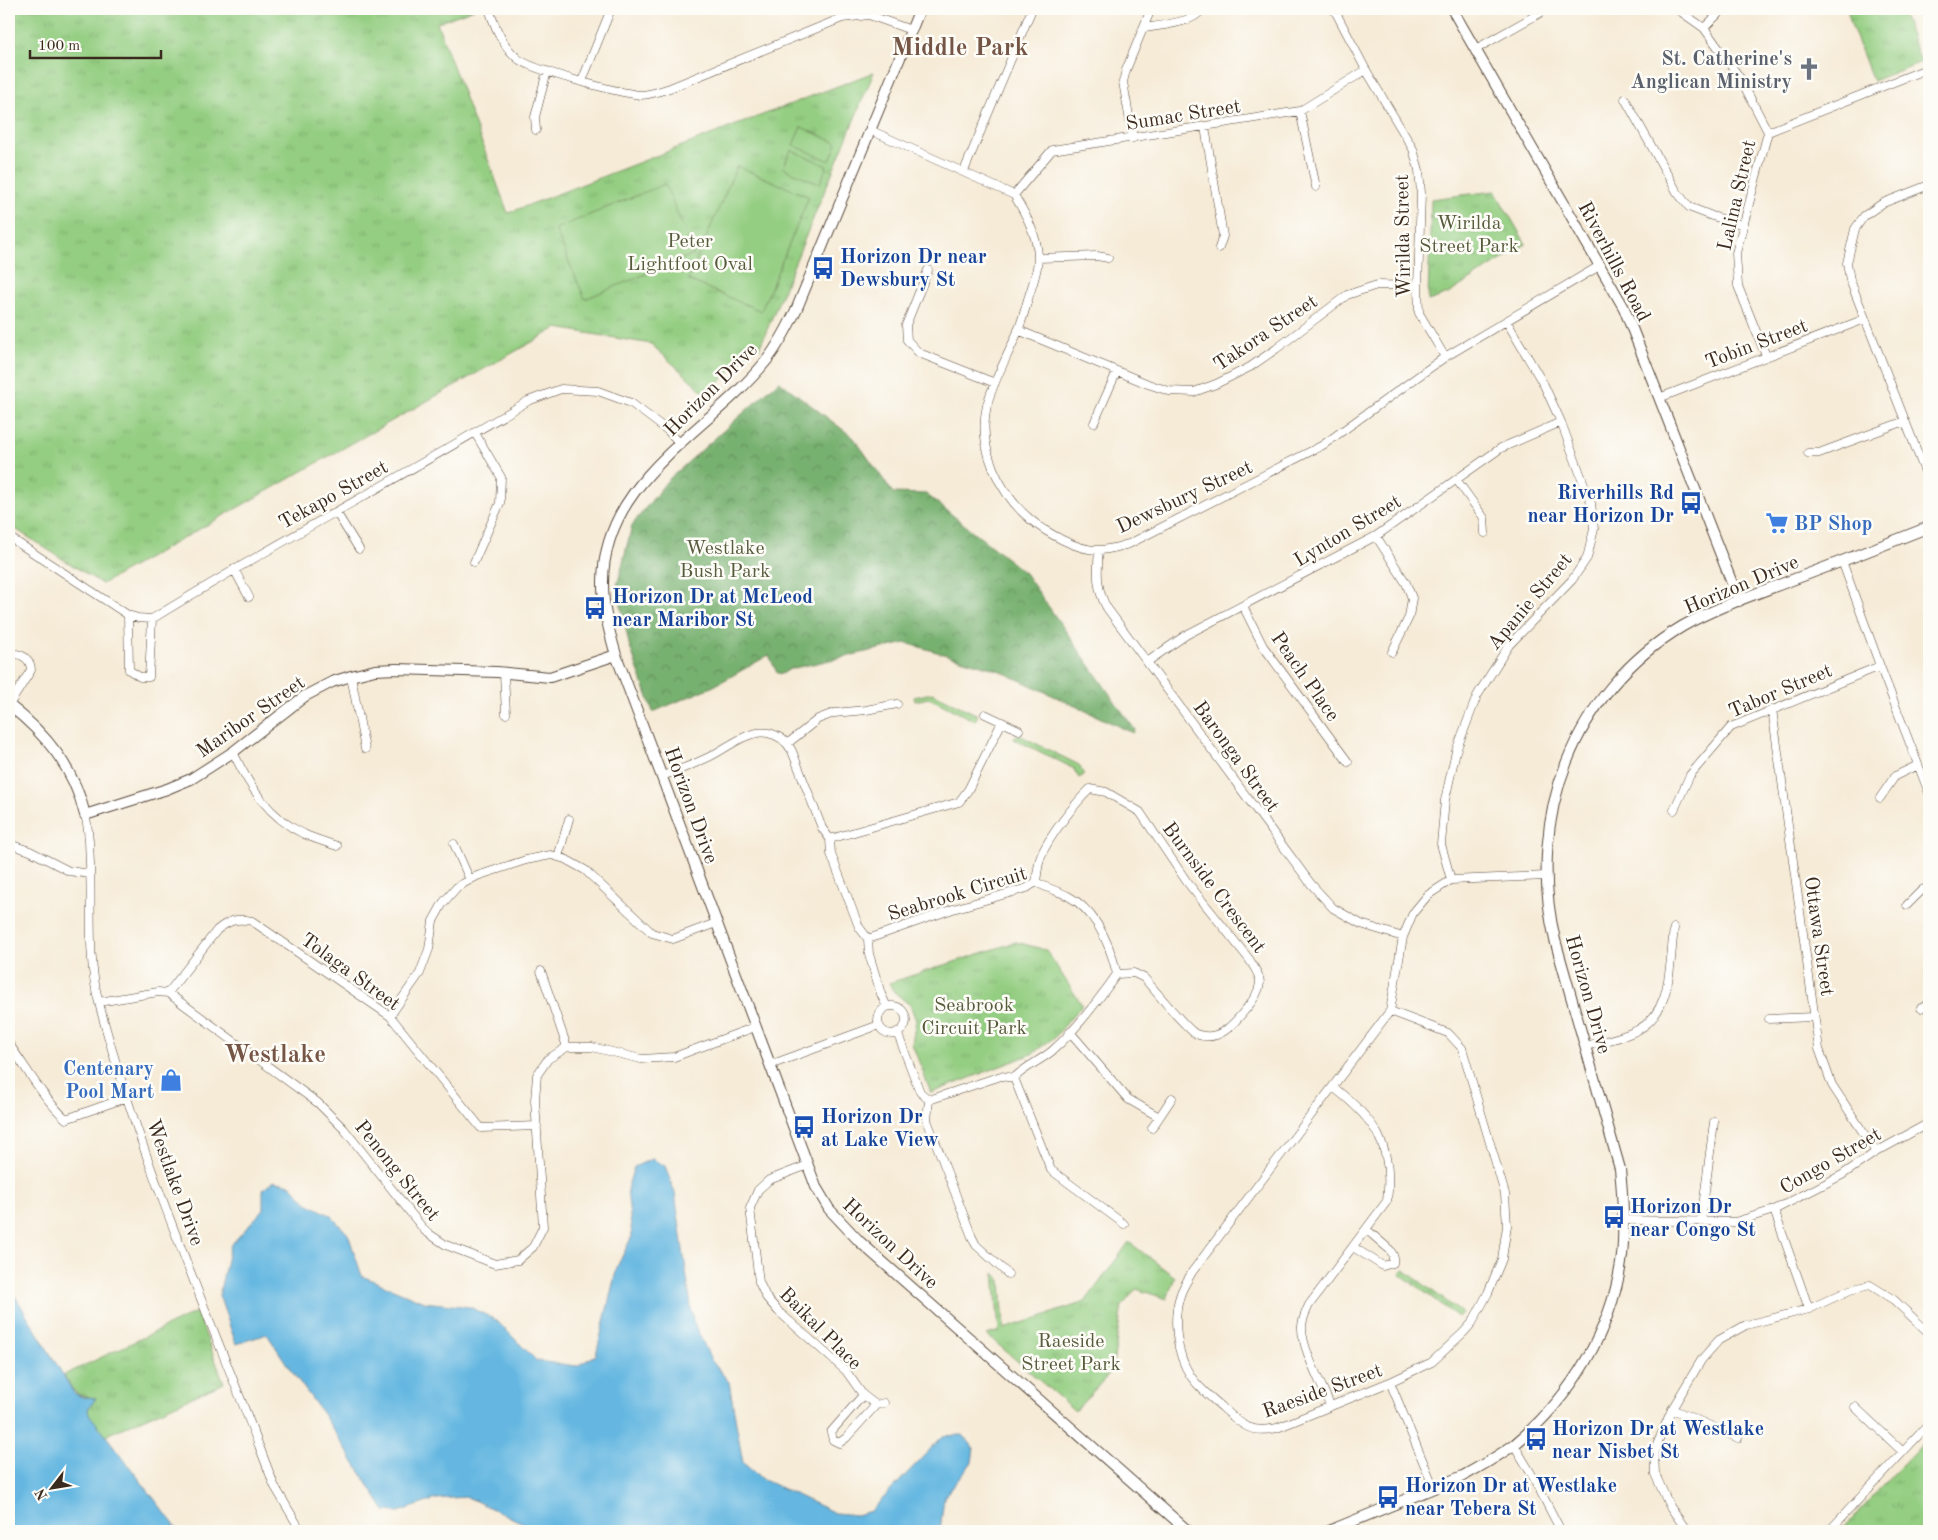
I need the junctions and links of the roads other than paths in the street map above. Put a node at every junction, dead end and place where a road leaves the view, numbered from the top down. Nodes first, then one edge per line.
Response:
1 (489, 9) edge
2 (611, 9) edge
3 (920, 9) edge
4 (1032, 9) edge
5 (1151, 9) edge
6 (1201, 9) edge
7 (1334, 9) edge
8 (1452, 9) edge
9 (1547, 9) edge
10 (1677, 9) edge
11 (1723, 9) edge
12 (1144, 28) junction
13 (1704, 28) junction
14 (911, 30) junction
15 (1476, 49) junction
16 (1929, 68) edge
17 (1366, 70) junction
18 (547, 71) junction
19 (582, 81) junction
20 (1625, 99) dead end
21 (1300, 111) junction
22 (1205, 127) junction
23 (536, 130) dead end
24 (870, 130) junction
25 (1768, 132) junction
26 (1134, 138) junction
27 (964, 171) junction
28 (1929, 185) edge
29 (1316, 187) dead end
30 (1014, 195) junction
31 (1743, 225) junction
32 (1219, 248) dead end
33 (1038, 258) junction
34 (1108, 258) dead end
35 (1601, 265) junction
36 (928, 270) dead end
37 (1418, 286) junction
38 (1865, 319) junction
39 (1507, 322) junction
40 (1018, 330) junction
41 (1766, 356) junction
42 (1445, 357) junction
43 (1117, 371) junction
44 (995, 383) junction
45 (1659, 398) junction
46 (1905, 421) junction
47 (1561, 422) junction
48 (1094, 424) dead end
49 (474, 433) junction
50 (680, 443) junction
51 (1808, 453) dead end
52 (1456, 479) junction
53 (1929, 482) edge
54 (336, 512) junction
55 (1929, 527) edge
56 (1485, 533) dead end
57 (1376, 536) junction
58 (10, 539) edge
59 (359, 549) dead end
60 (1098, 550) junction
61 (1842, 561) junction
62 (474, 562) dead end
63 (234, 569) junction
64 (249, 598) dead end
65 (1739, 600) junction
66 (1244, 606) junction
67 (128, 615) junction
68 (152, 619) junction
69 (1392, 652) dead end
70 (616, 655) junction
71 (9, 661) edge
72 (1147, 662) junction
73 (1880, 666) junction
74 (504, 673) junction
75 (350, 676) junction
76 (897, 704) dead end
77 (9, 705) edge
78 (1772, 709) junction
79 (506, 714) dead end
80 (986, 714) dead end
81 (1002, 722) junction
82 (1018, 730) dead end
83 (787, 744) junction
84 (365, 749) dead end
85 (234, 752) junction
86 (1348, 762) dead end
87 (1918, 765) junction
88 (662, 776) junction
89 (1929, 794) edge
90 (1880, 798) dead end
91 (1674, 810) dead end
92 (85, 815) junction
93 (569, 819) dead end
94 (830, 839) junction
95 (9, 844) edge
96 (454, 844) dead end
97 (337, 846) dead end
98 (558, 857) junction
99 (90, 874) junction
100 (1546, 876) junction
101 (470, 880) junction
102 (1450, 880) junction
103 (1036, 882) junction
104 (1929, 887) edge
105 (1907, 905) dead end
106 (716, 923) junction
107 (1674, 928) dead end
108 (1404, 937) junction
109 (868, 939) junction
110 (541, 971) dead end
111 (1117, 974) junction
112 (168, 994) junction
113 (99, 1002) junction
114 (1929, 1004) edge
115 (887, 1007) junction
116 (1921, 1008) dead end
117 (1390, 1011) junction
118 (390, 1016) junction
119 (1814, 1017) junction
120 (1770, 1019) dead end
121 (879, 1025) junction
122 (756, 1026) junction
123 (897, 1032) junction
124 (1070, 1032) junction
125 (9, 1044) edge
126 (1586, 1046) junction
127 (567, 1047) junction
128 (770, 1065) junction
129 (1014, 1078) junction
130 (1333, 1087) junction
131 (128, 1097) junction
132 (1172, 1098) dead end
133 (929, 1100) junction
134 (1159, 1117) junction
135 (1714, 1122) dead end
136 (1929, 1123) edge
137 (537, 1126) junction
138 (1152, 1128) dead end
139 (1876, 1152) junction
140 (808, 1165) junction
141 (1774, 1210) junction
142 (1624, 1220) junction
143 (1700, 1222) junction
144 (1124, 1224) dead end
145 (1367, 1230) junction
146 (1353, 1247) junction
147 (1008, 1274) dead end
148 (1810, 1309) junction
149 (1929, 1333) edge
150 (1390, 1382) junction
151 (863, 1395) junction
152 (884, 1403) dead end
153 (876, 1405) junction
154 (1330, 1405) junction
155 (1855, 1408) dead end
156 (1672, 1409) junction
157 (1929, 1424) edge
158 (1738, 1438) dead end
159 (1514, 1444) junction
160 (1903, 1452) junction
161 (1434, 1488) junction
162 (301, 1531) edge
163 (1188, 1531) edge
164 (1329, 1531) edge
165 (1561, 1531) edge
166 (1687, 1531) edge
167 (1829, 1531) edge

1 - 18 street
2 - 19 street
3 - 14 street, Horizon Drive
4 - 27 street
5 - 12 street
6 - 12 street
7 - 17 street, Wirilda Street
8 - 15 street, Riverhills Road
9 - 15 street
10 - 13 street, Lalina Street
11 - 13 street
12 - 26 street
13 - 25 street, Lalina Street
14 - 19 street
14 - 24 street, Horizon Drive
15 - 35 street, Riverhills Road
16 - 25 street
17 - 21 street, Sumac Street
17 - 37 street, Wirilda Street
18 - 19 street
18 - 23 street
20 - 31 street
21 - 22 street, Sumac Street
21 - 29 street
22 - 26 street, Sumac Street
22 - 32 street
24 - 27 street
24 - 50 street, Horizon Drive
25 - 31 street, Lalina Street
26 - 30 street, Sumac Street
27 - 30 street
28 - 38 street
30 - 33 street, Dewsbury Street
31 - 41 street, Lalina Street
33 - 34 street
33 - 40 street, Dewsbury Street
35 - 39 street, Dewsbury Street
35 - 45 street, Riverhills Road
36 - 44 street
37 - 42 street, Wirilda Street
37 - 43 street, Takora Street
38 - 41 street, Tobin Street
38 - 46 street
39 - 42 street, Dewsbury Street
39 - 47 street, Apanie Street
40 - 43 street, Takora Street
40 - 44 street, Dewsbury Street
41 - 45 street, Tobin Street
42 - 60 street, Dewsbury Street
43 - 48 street
44 - 60 street, Dewsbury Street
45 - 65 street, Riverhills Road
46 - 51 street
46 - 53 street
47 - 52 street, Lynton Street
47 - 102 street, Apanie Street
49 - 50 street, Tekapo Street
49 - 54 street, Tekapo Street
49 - 62 street
50 - 70 street, Horizon Drive
52 - 56 street
52 - 57 street, Lynton Street
54 - 59 street
54 - 63 street, Tekapo Street
55 - 61 street, Horizon Drive
57 - 66 street, Lynton Street
57 - 69 street
58 - 67 street
60 - 72 street, Baronga Street
61 - 65 street, Horizon Drive
61 - 73 street
63 - 64 street
63 - 68 street, Tekapo Street
65 - 100 street, Horizon Drive
66 - 72 street, Lynton Street
66 - 86 street, Peach Place
67 - 68 street
67 - 68 street
70 - 74 street, Maribor Street
70 - 88 street, Horizon Drive
71 - 77 street
72 - 108 street, Baronga Street
73 - 78 street, Tabor Street
73 - 87 street
74 - 75 street, Maribor Street
74 - 79 street
75 - 84 street
75 - 85 street, Maribor Street
76 - 83 street
77 - 92 street, Westlake Drive
78 - 91 street, Tabor Street
78 - 119 street, Ottawa Street
80 - 81 street
81 - 82 street
81 - 94 street
83 - 88 street
83 - 94 street, Seabrook Circuit
85 - 92 street, Maribor Street
85 - 97 street
87 - 89 street
87 - 90 street
88 - 106 street, Horizon Drive
92 - 99 street, Westlake Drive
93 - 98 street
94 - 109 street, Seabrook Circuit
95 - 99 street
96 - 101 street
98 - 101 street
98 - 106 street
99 - 113 street, Westlake Drive
100 - 102 street
100 - 126 street, Horizon Drive
101 - 118 street
102 - 108 street, Raeside Street
103 - 109 street, Seabrook Circuit
103 - 111 street, Seabrook Circuit
103 - 111 street, Burnside Crescent
104 - 105 street
106 - 122 street, Horizon Drive
107 - 126 street
108 - 117 street, Raeside Street
109 - 115 street, Seabrook Circuit
110 - 127 street
111 - 124 street
112 - 113 street
112 - 118 street, Tolaga Street
112 - 137 street, Penong Street
113 - 131 street, Westlake Drive
114 - 116 street
115 - 121 street
115 - 123 street
117 - 130 street, Raeside Street
117 - 150 street, Raeside Street
118 - 137 street, Tolaga Street
119 - 120 street
119 - 139 street, Ottawa Street
121 - 123 street
121 - 128 street
122 - 127 street
122 - 128 street, Horizon Drive
123 - 133 street
124 - 129 street
124 - 134 street
125 - 131 street
126 - 142 street, Horizon Drive
127 - 137 street, Penong Street
128 - 140 street, Horizon Drive
129 - 133 street
129 - 144 street
130 - 145 street
130 - 154 street, Raeside Street
131 - 162 street, Westlake Drive
132 - 134 street
133 - 147 street
134 - 138 street
135 - 143 street
136 - 139 street, Congo Street
139 - 141 street, Congo Street
140 - 151 street, Baikal Place
140 - 163 street, Horizon Drive
141 - 143 street, Congo Street
141 - 148 street
142 - 143 street, Congo Street
142 - 159 street, Horizon Drive
145 - 146 street
145 - 146 street
146 - 154 street
148 - 149 street
148 - 156 street
150 - 154 street, Raeside Street
150 - 161 street
151 - 153 street, Baikal Place
151 - 153 street, Baikal Place
152 - 153 street
155 - 160 street
156 - 158 street
156 - 166 street
157 - 160 street
159 - 161 street, Horizon Drive
159 - 165 street
160 - 167 street
161 - 164 street, Horizon Drive

